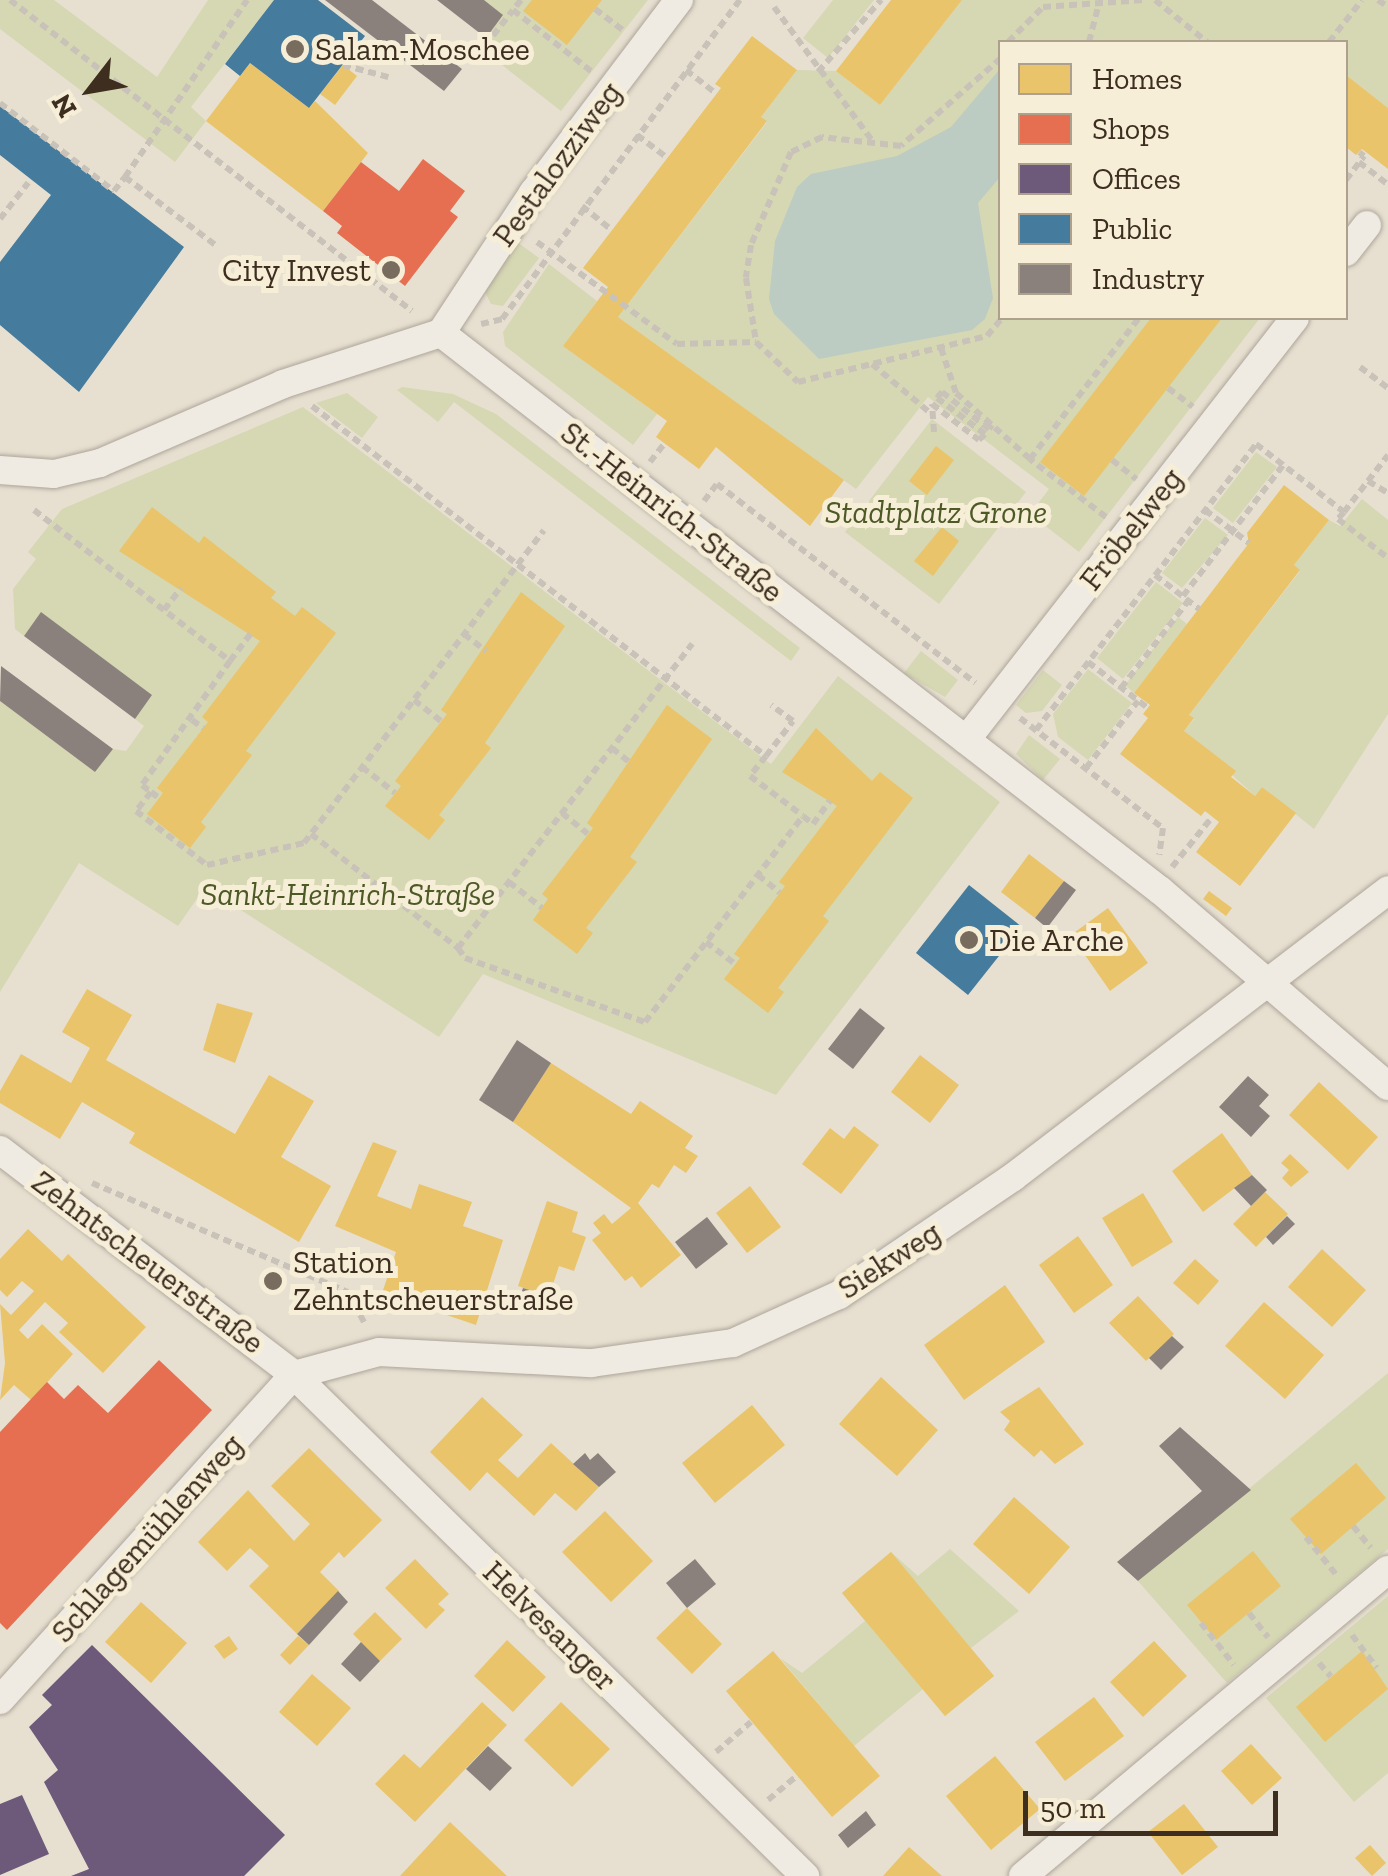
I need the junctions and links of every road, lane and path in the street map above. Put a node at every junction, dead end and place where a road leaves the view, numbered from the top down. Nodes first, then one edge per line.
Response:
1 (10, 0) edge
2 (247, 0) edge
3 (521, 0) edge
4 (679, 0) edge
5 (740, 0) edge
6 (881, 0) edge
7 (1144, 0) edge
8 (1155, 0) edge
9 (1362, 0) edge
10 (1378, 0) edge
11 (1099, 3) junction
12 (774, 7) dead end
13 (1388, 7) edge
14 (514, 10) junction
15 (1010, 40) edge
16 (1090, 40) edge
17 (1204, 40) edge
18 (1331, 40) edge
19 (478, 56) dead end
20 (998, 60) edge
21 (343, 65) dead end
22 (686, 70) junction
23 (818, 72) junction
24 (388, 77) dead end
25 (612, 88) junction
26 (716, 94) dead end
27 (0, 103) edge
28 (168, 121) junction
29 (637, 134) junction
30 (875, 144) junction
31 (1359, 152) dead end
32 (667, 158) dead end
33 (1359, 162) junction
34 (125, 177) junction
35 (1348, 177) edge
36 (28, 183) dead end
37 (1388, 185) edge
38 (582, 206) junction
39 (0, 220) edge
40 (512, 222) junction
41 (1367, 224) dead end
42 (612, 230) dead end
43 (217, 246) dead end
44 (1348, 249) edge
45 (550, 251) junction
46 (1000, 320) edge
47 (1136, 320) edge
48 (1293, 320) edge
49 (441, 333) junction
50 (756, 342) junction
51 (941, 348) junction
52 (872, 364) junction
53 (1360, 367) dead end
54 (283, 384) junction
55 (1388, 388) edge
56 (928, 410) junction
57 (992, 425) junction
58 (934, 432) dead end
59 (1388, 455) edge
60 (1030, 459) junction
61 (1283, 465) junction
62 (0, 470) edge
63 (1368, 481) junction
64 (1388, 492) edge
65 (34, 510) dead end
66 (1205, 510) junction
67 (1344, 512) junction
68 (544, 530) dead end
69 (1233, 530) junction
70 (1126, 534) junction
71 (1249, 544) dead end
72 (1388, 558) edge
73 (518, 564) junction
74 (1155, 575) junction
75 (181, 588) dead end
76 (1185, 598) junction
77 (1199, 609) dead end
78 (164, 610) junction
79 (250, 634) dead end
80 (464, 634) junction
81 (692, 644) dead end
82 (486, 651) dead end
83 (230, 660) junction
84 (1088, 662) junction
85 (665, 678) junction
86 (1122, 688) junction
87 (414, 700) junction
88 (1138, 701) junction
89 (771, 704) dead end
90 (1148, 708) dead end
91 (192, 720) junction
92 (442, 721) dead end
93 (203, 728) dead end
94 (1036, 730) dead end
95 (966, 740) junction
96 (612, 748) junction
97 (766, 756) junction
98 (632, 764) dead end
99 (362, 768) junction
100 (1086, 768) dead end
101 (151, 792) junction
102 (395, 793) dead end
103 (159, 798) dead end
104 (830, 801) dead end
105 (562, 813) junction
106 (803, 816) junction
107 (311, 834) junction
108 (588, 834) dead end
109 (758, 875) junction
110 (509, 882) junction
111 (1388, 890) edge
112 (780, 893) dead end
113 (542, 908) dead end
114 (706, 942) junction
115 (458, 948) junction
116 (735, 964) dead end
117 (1272, 979) junction
118 (1388, 1086) edge
119 (0, 1150) edge
120 (72, 1202) junction
121 (379, 1352) junction
122 (294, 1376) junction
123 (1306, 1536) dead end
124 (1388, 1570) edge
125 (1345, 1606) junction
126 (1201, 1623) dead end
127 (1377, 1668) dead end
128 (1251, 1686) junction
129 (0, 1700) edge
130 (751, 1722) dead end
131 (696, 1769) junction
132 (806, 1876) edge
133 (1024, 1876) edge

1 - 28 path
2 - 28 path
3 - 14 path
4 - 25 street, Pestalozziweg
5 - 22 path
6 - 23 path
7 - 11 path
8 - 17 path
9 - 18 path
10 - 13 path
11 - 15 path
11 - 16 path
12 - 23 path
14 - 19 path
14 - 25 path
20 - 30 path
21 - 24 path
22 - 26 path
22 - 29 path
23 - 30 path
25 - 40 street, Pestalozziweg
27 - 34 path
28 - 34 path
28 - 49 path
29 - 32 path
29 - 38 path
30 - 50 path
31 - 33 path
33 - 35 path
33 - 37 path
34 - 43 path
36 - 39 path
38 - 42 path
38 - 45 path
40 - 45 path
40 - 49 street, Pestalozziweg
41 - 44 street
45 - 49 path
45 - 50 path
46 - 51 path
47 - 60 path
48 - 70 street, Fröbelweg
49 - 54 street
49 - 95 street, St.-Heinrich-Straße
50 - 52 path
51 - 52 path
51 - 57 path
52 - 56 path
53 - 55 path
54 - 62 street
54 - 73 path
56 - 57 path
56 - 58 path
57 - 60 path
59 - 63 path
60 - 70 path
61 - 66 path
61 - 67 path
61 - 69 path
63 - 64 path
63 - 67 path
65 - 78 path
66 - 69 path
66 - 74 path
67 - 72 path
68 - 73 path
69 - 71 path
69 - 76 path
70 - 95 street, Fröbelweg
73 - 80 path
73 - 85 path
74 - 76 path
74 - 84 path
75 - 78 path
76 - 77 path
76 - 86 path
78 - 83 path
79 - 83 path
80 - 82 path
80 - 87 path
81 - 85 path
83 - 91 path
84 - 86 path
84 - 94 path
85 - 96 path
85 - 97 path
86 - 88 path
87 - 92 path
87 - 99 path
88 - 90 path
88 - 100 path
89 - 97 path
91 - 93 path
91 - 101 path
95 - 117 street, St.-Heinrich-Straße
96 - 98 path
96 - 105 path
97 - 106 path
99 - 102 path
99 - 107 path
101 - 103 path
101 - 107 path
104 - 106 path
105 - 108 path
105 - 110 path
106 - 109 path
107 - 115 path
109 - 112 path
109 - 114 path
110 - 113 path
110 - 115 path
111 - 117 street, Siekweg
114 - 115 path
114 - 116 path
117 - 118 street, St.-Heinrich-Straße
117 - 121 street, Siekweg
119 - 120 street, Zehntscheuerstraße
120 - 121 path
120 - 122 street, Zehntscheuerstraße
121 - 122 street, Siekweg
122 - 129 street, Schlagemühlenweg
122 - 131 street, Helvesanger
123 - 125 path
124 - 125 street
125 - 127 path
125 - 128 street
126 - 128 path
128 - 133 street
130 - 131 path
131 - 132 street, Helvesanger

